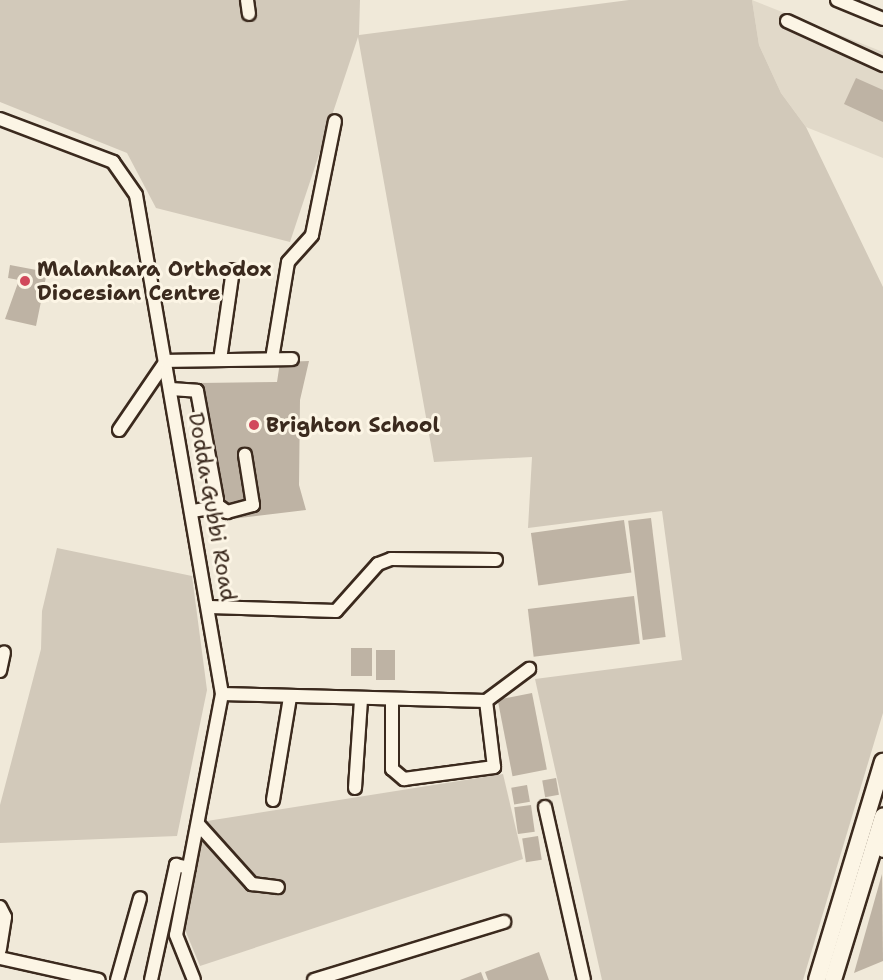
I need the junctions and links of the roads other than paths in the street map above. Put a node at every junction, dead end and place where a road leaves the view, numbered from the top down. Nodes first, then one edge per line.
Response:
1 (247, 0) edge
2 (837, 0) edge
3 (249, 14) dead end
4 (883, 19) edge
5 (787, 21) dead end
6 (883, 64) edge
7 (0, 119) edge
8 (334, 121) dead end
9 (233, 270) dead end
10 (272, 359) junction
11 (292, 359) dead end
12 (220, 360) junction
13 (166, 361) junction
14 (171, 389) junction
15 (119, 430) dead end
16 (245, 455) dead end
17 (216, 504) junction
18 (193, 511) junction
19 (496, 560) dead end
20 (210, 607) junction
21 (4, 652) dead end
22 (529, 669) dead end
23 (0, 672) edge
24 (222, 694) junction
25 (290, 697) junction
26 (361, 700) junction
27 (392, 701) junction
28 (486, 701) junction
29 (883, 762) edge
30 (355, 788) dead end
31 (273, 800) dead end
32 (544, 807) dead end
33 (883, 816) edge
34 (198, 824) junction
35 (876, 847) edge
36 (189, 868) junction
37 (278, 887) dead end
38 (140, 898) dead end
39 (0, 907) edge
40 (504, 922) dead end
41 (0, 950) edge
42 (0, 958) edge
43 (99, 980) edge
44 (117, 980) edge
45 (151, 980) edge
46 (195, 980) edge
47 (314, 980) edge
48 (584, 980) edge
49 (817, 980) edge
50 (833, 980) edge

1 - 3 street
2 - 4 street
5 - 6 street
7 - 13 street, Dodda Gubbi Road
8 - 10 street
9 - 12 street
10 - 11 street
10 - 12 street
12 - 13 street
13 - 14 street, Dodda Gubbi Road
13 - 15 street
14 - 17 street
14 - 18 street, Dodda Gubbi Road
16 - 17 street
17 - 18 street
18 - 20 street, Dodda Gubbi Road
19 - 20 street
20 - 24 street, Dodda Gubbi Road
21 - 23 street
22 - 28 street
24 - 25 street
24 - 34 street, Dodda Gubbi Road
25 - 26 street
25 - 31 street
26 - 27 street
26 - 30 street
27 - 28 street
27 - 28 street
29 - 35 main road
32 - 48 street
33 - 35 main road
34 - 36 street, Dodda Gubbi Road
34 - 37 street
35 - 49 main road
35 - 50 main road
36 - 45 street
36 - 46 street, Dodda Gubbi Road
38 - 44 street
39 - 41 street
40 - 47 street
42 - 43 street

